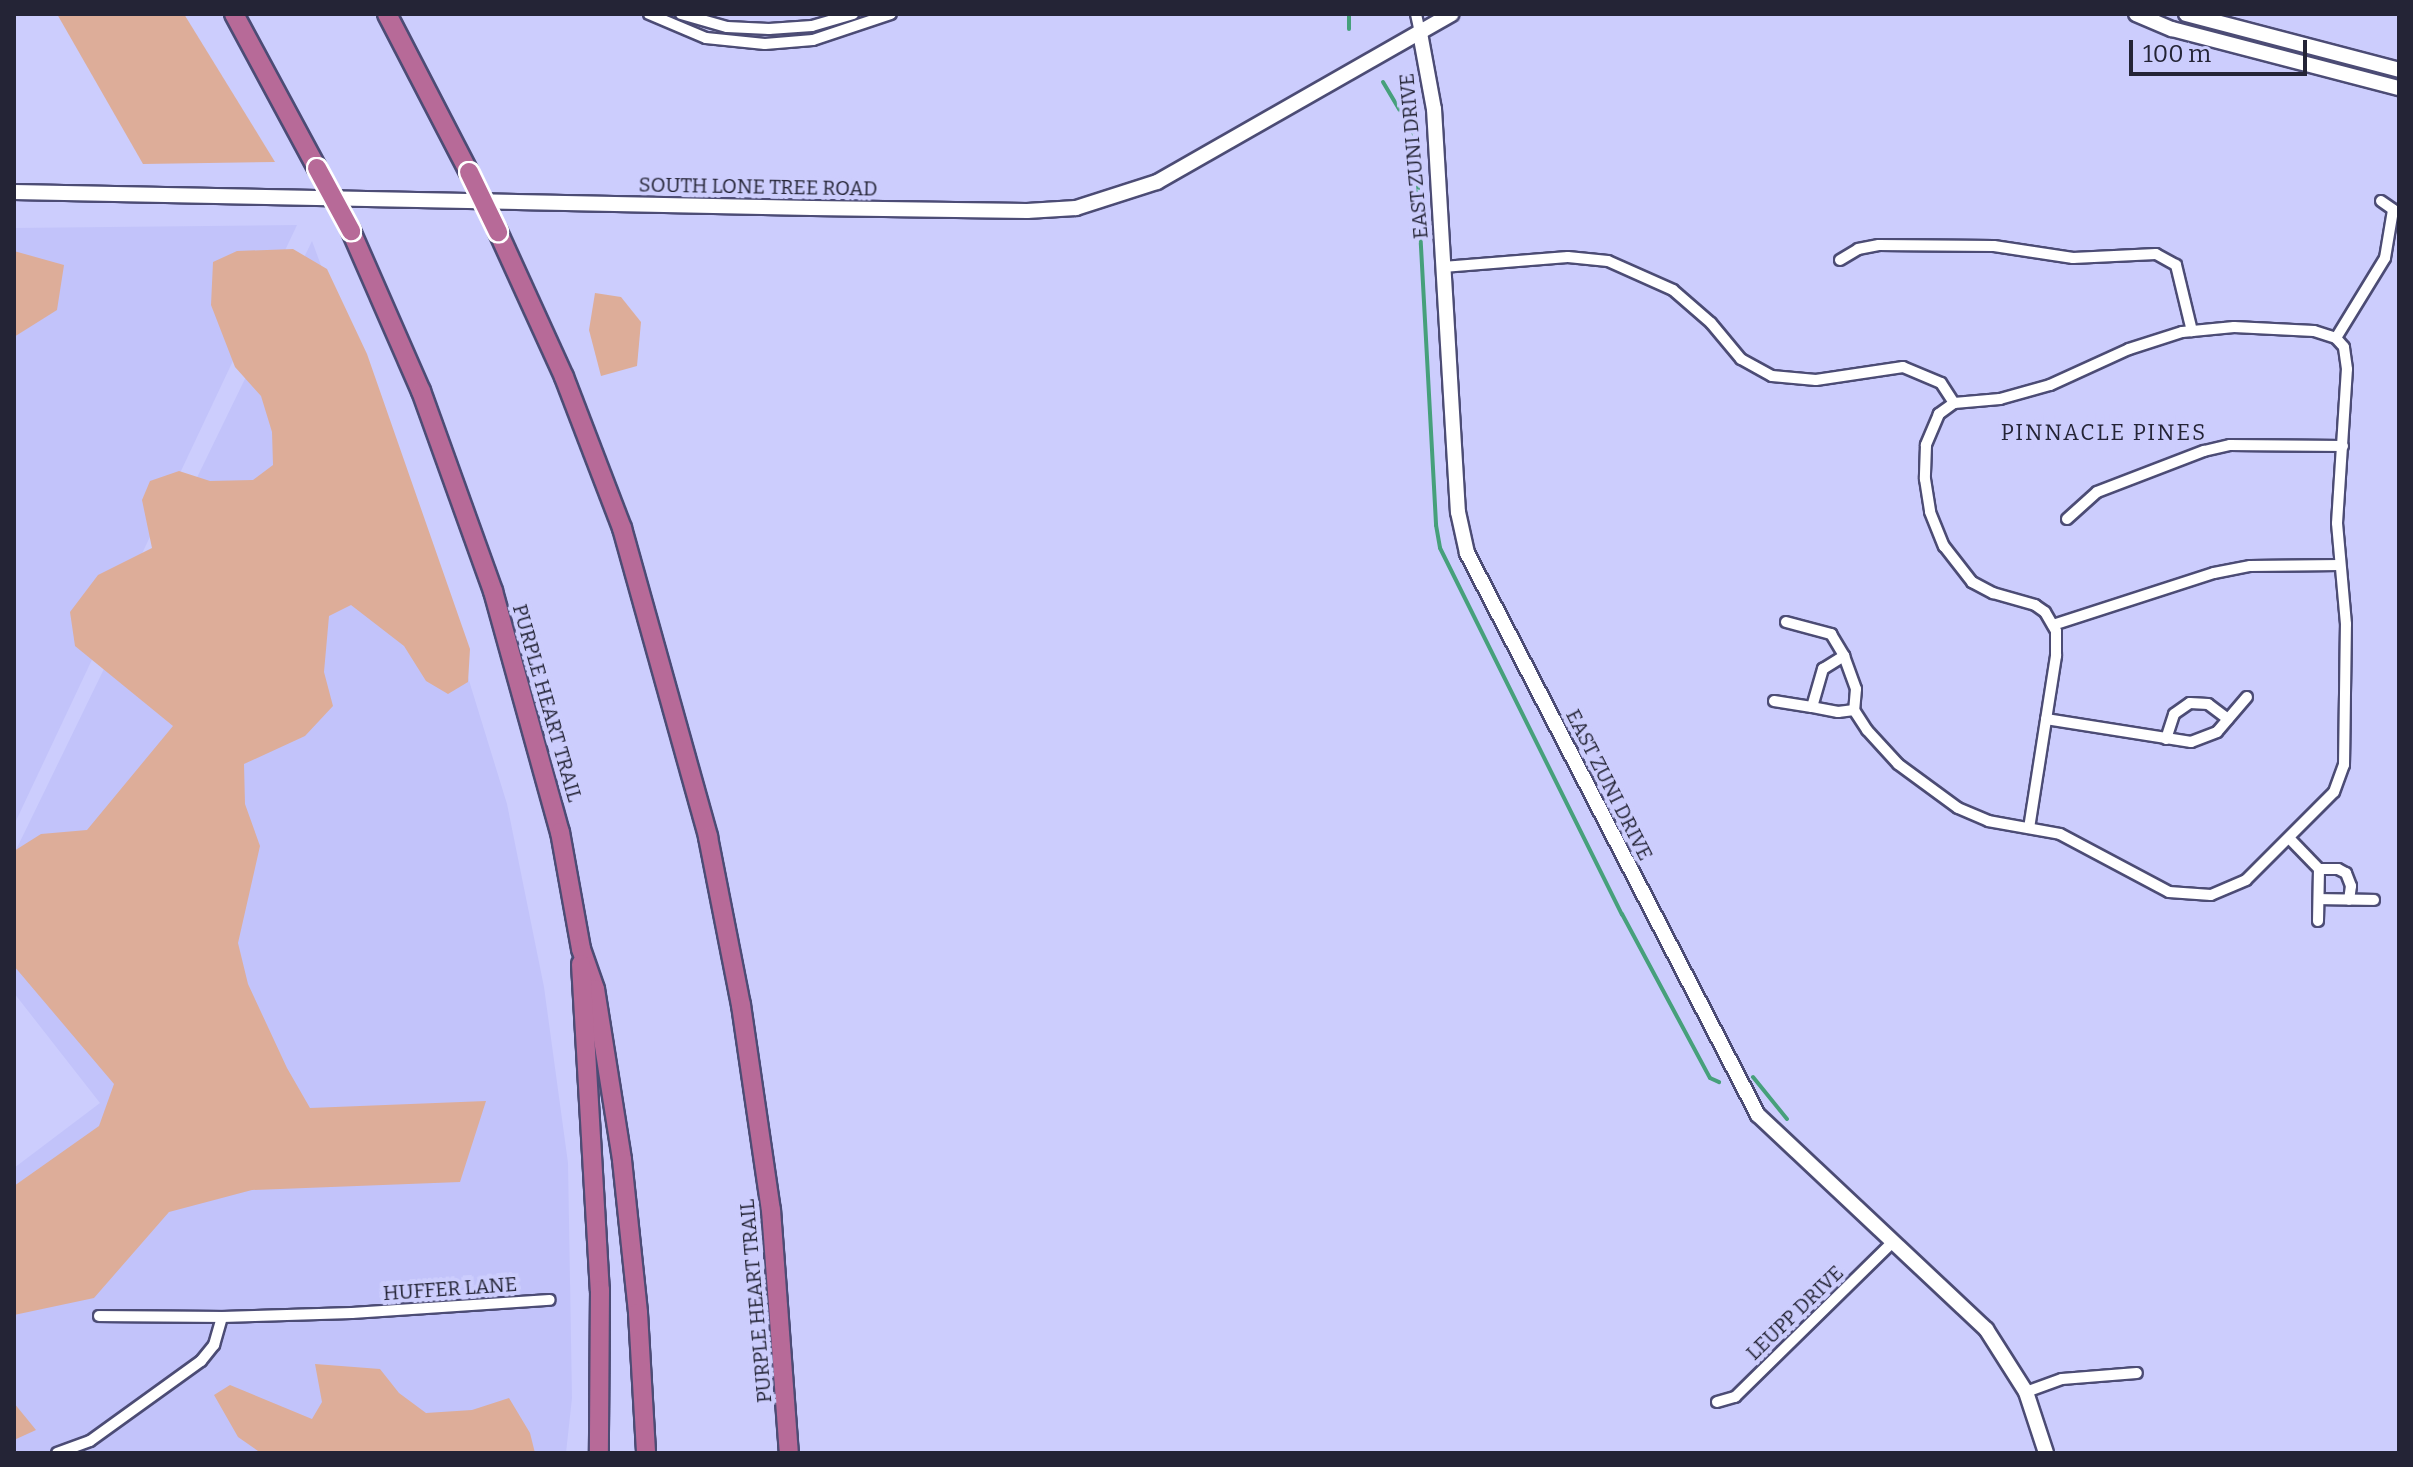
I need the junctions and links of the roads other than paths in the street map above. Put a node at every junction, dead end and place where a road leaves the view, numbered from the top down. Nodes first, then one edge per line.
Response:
1 (234, 14) edge
2 (387, 14) edge
3 (649, 14) edge
4 (681, 14) edge
5 (853, 14) edge
6 (891, 14) edge
7 (1416, 14) edge
8 (1452, 14) edge
9 (2136, 14) edge
10 (2186, 14) edge
11 (1420, 33) junction
12 (2399, 70) edge
13 (2399, 88) edge
14 (14, 192) edge
15 (2381, 201) dead end
16 (2396, 212) edge
17 (1840, 260) dead end
18 (1443, 267) junction
19 (2192, 331) junction
20 (2336, 338) junction
21 (1954, 403) junction
22 (2343, 446) junction
23 (2067, 519) dead end
24 (2340, 565) junction
25 (1786, 622) dead end
26 (2053, 625) junction
27 (1844, 656) junction
28 (2247, 697) dead end
29 (1774, 701) dead end
30 (1812, 707) junction
31 (1854, 710) junction
32 (2046, 719) junction
33 (2228, 719) junction
34 (2166, 739) junction
35 (2029, 828) junction
36 (2289, 838) junction
37 (2319, 869) junction
38 (2319, 899) junction
39 (2349, 900) junction
40 (2374, 900) dead end
41 (2318, 921) dead end
42 (581, 949) junction
43 (1893, 1242) junction
44 (550, 1300) dead end
45 (99, 1316) dead end
46 (222, 1317) junction
47 (2137, 1373) dead end
48 (2026, 1392) junction
49 (1717, 1402) dead end
50 (598, 1449) edge
51 (57, 1453) edge
52 (646, 1453) edge
53 (789, 1453) edge
54 (2046, 1453) edge

1 - 42 highway, PURPLE HEART TRAIL, bridge
2 - 53 highway, PURPLE HEART TRAIL, bridge
3 - 6 street
4 - 5 street
7 - 11 street, EAST ZUNI DRIVE
8 - 11 main road, SOUTH LONE TREE ROAD
9 - 13 main road
10 - 12 main road
11 - 14 main road, SOUTH LONE TREE ROAD
11 - 18 main road, EAST ZUNI DRIVE
15 - 16 street
16 - 20 street
17 - 19 street
18 - 21 street
18 - 43 main road, EAST ZUNI DRIVE
19 - 20 street
19 - 21 street
20 - 22 street
21 - 26 street
22 - 23 street
22 - 24 street
24 - 26 street
24 - 36 street
25 - 27 street
26 - 32 street
27 - 30 street
27 - 31 street
28 - 33 street
29 - 30 street
30 - 31 street
31 - 35 street
32 - 34 street
32 - 35 street
33 - 34 street
33 - 34 street
35 - 36 street
36 - 37 street
37 - 38 street
37 - 39 street
38 - 39 street
38 - 41 street
39 - 40 street
42 - 50 highway
42 - 52 highway, PURPLE HEART TRAIL
43 - 48 main road, EAST ZUNI DRIVE
43 - 49 street, LEUPP DRIVE
44 - 46 street, HUFFER LANE
45 - 46 street, HUFFER LANE
46 - 51 street
47 - 48 street
48 - 54 main road, EAST ZUNI DRIVE

